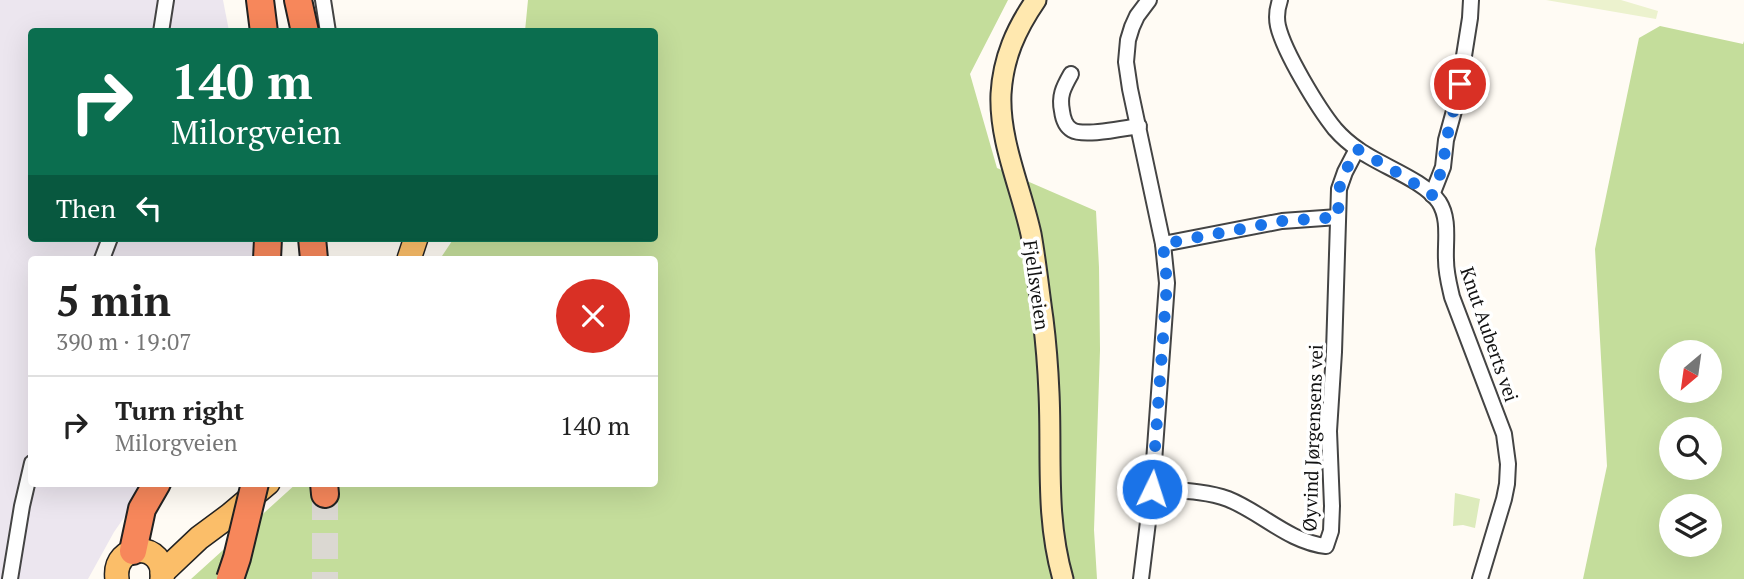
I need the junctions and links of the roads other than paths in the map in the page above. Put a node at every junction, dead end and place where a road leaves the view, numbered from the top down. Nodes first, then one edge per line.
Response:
1 (166, 0) edge
2 (260, 0) edge
3 (289, 0) edge
4 (298, 0) edge
5 (323, 0) edge
6 (1036, 0) edge
7 (1149, 0) edge
8 (1279, 0) edge
9 (1471, 0) edge
10 (162, 28) edge
11 (264, 28) edge
12 (292, 28) edge
13 (304, 28) edge
14 (327, 28) edge
15 (1071, 74) dead end
16 (1139, 126) junction
17 (1357, 149) junction
18 (1432, 195) junction
19 (1338, 217) junction
20 (1163, 244) junction
21 (28, 480) edge
22 (155, 487) edge
23 (255, 487) edge
24 (263, 487) edge
25 (1152, 489) junction
26 (153, 565) edge
27 (10, 579) edge
28 (117, 579) edge
29 (230, 579) edge
30 (1063, 579) edge
31 (1141, 579) edge
32 (1480, 579) edge

1 - 10 street
2 - 11 highway
3 - 12 highway
4 - 13 highway
5 - 14 street
6 - 30 main road, Fjellsveien
7 - 16 street
8 - 17 street
9 - 18 street
15 - 16 street
16 - 20 street
17 - 18 street
17 - 19 street, Øyvind Jørgensens vei
18 - 32 street, Knut Auberts vei
19 - 20 street
19 - 25 street, Øyvind Jørgensens vei
20 - 25 street
21 - 27 street
22 - 26 highway
23 - 29 highway, bridge
24 - 26 main road
25 - 31 street
26 - 28 main road

